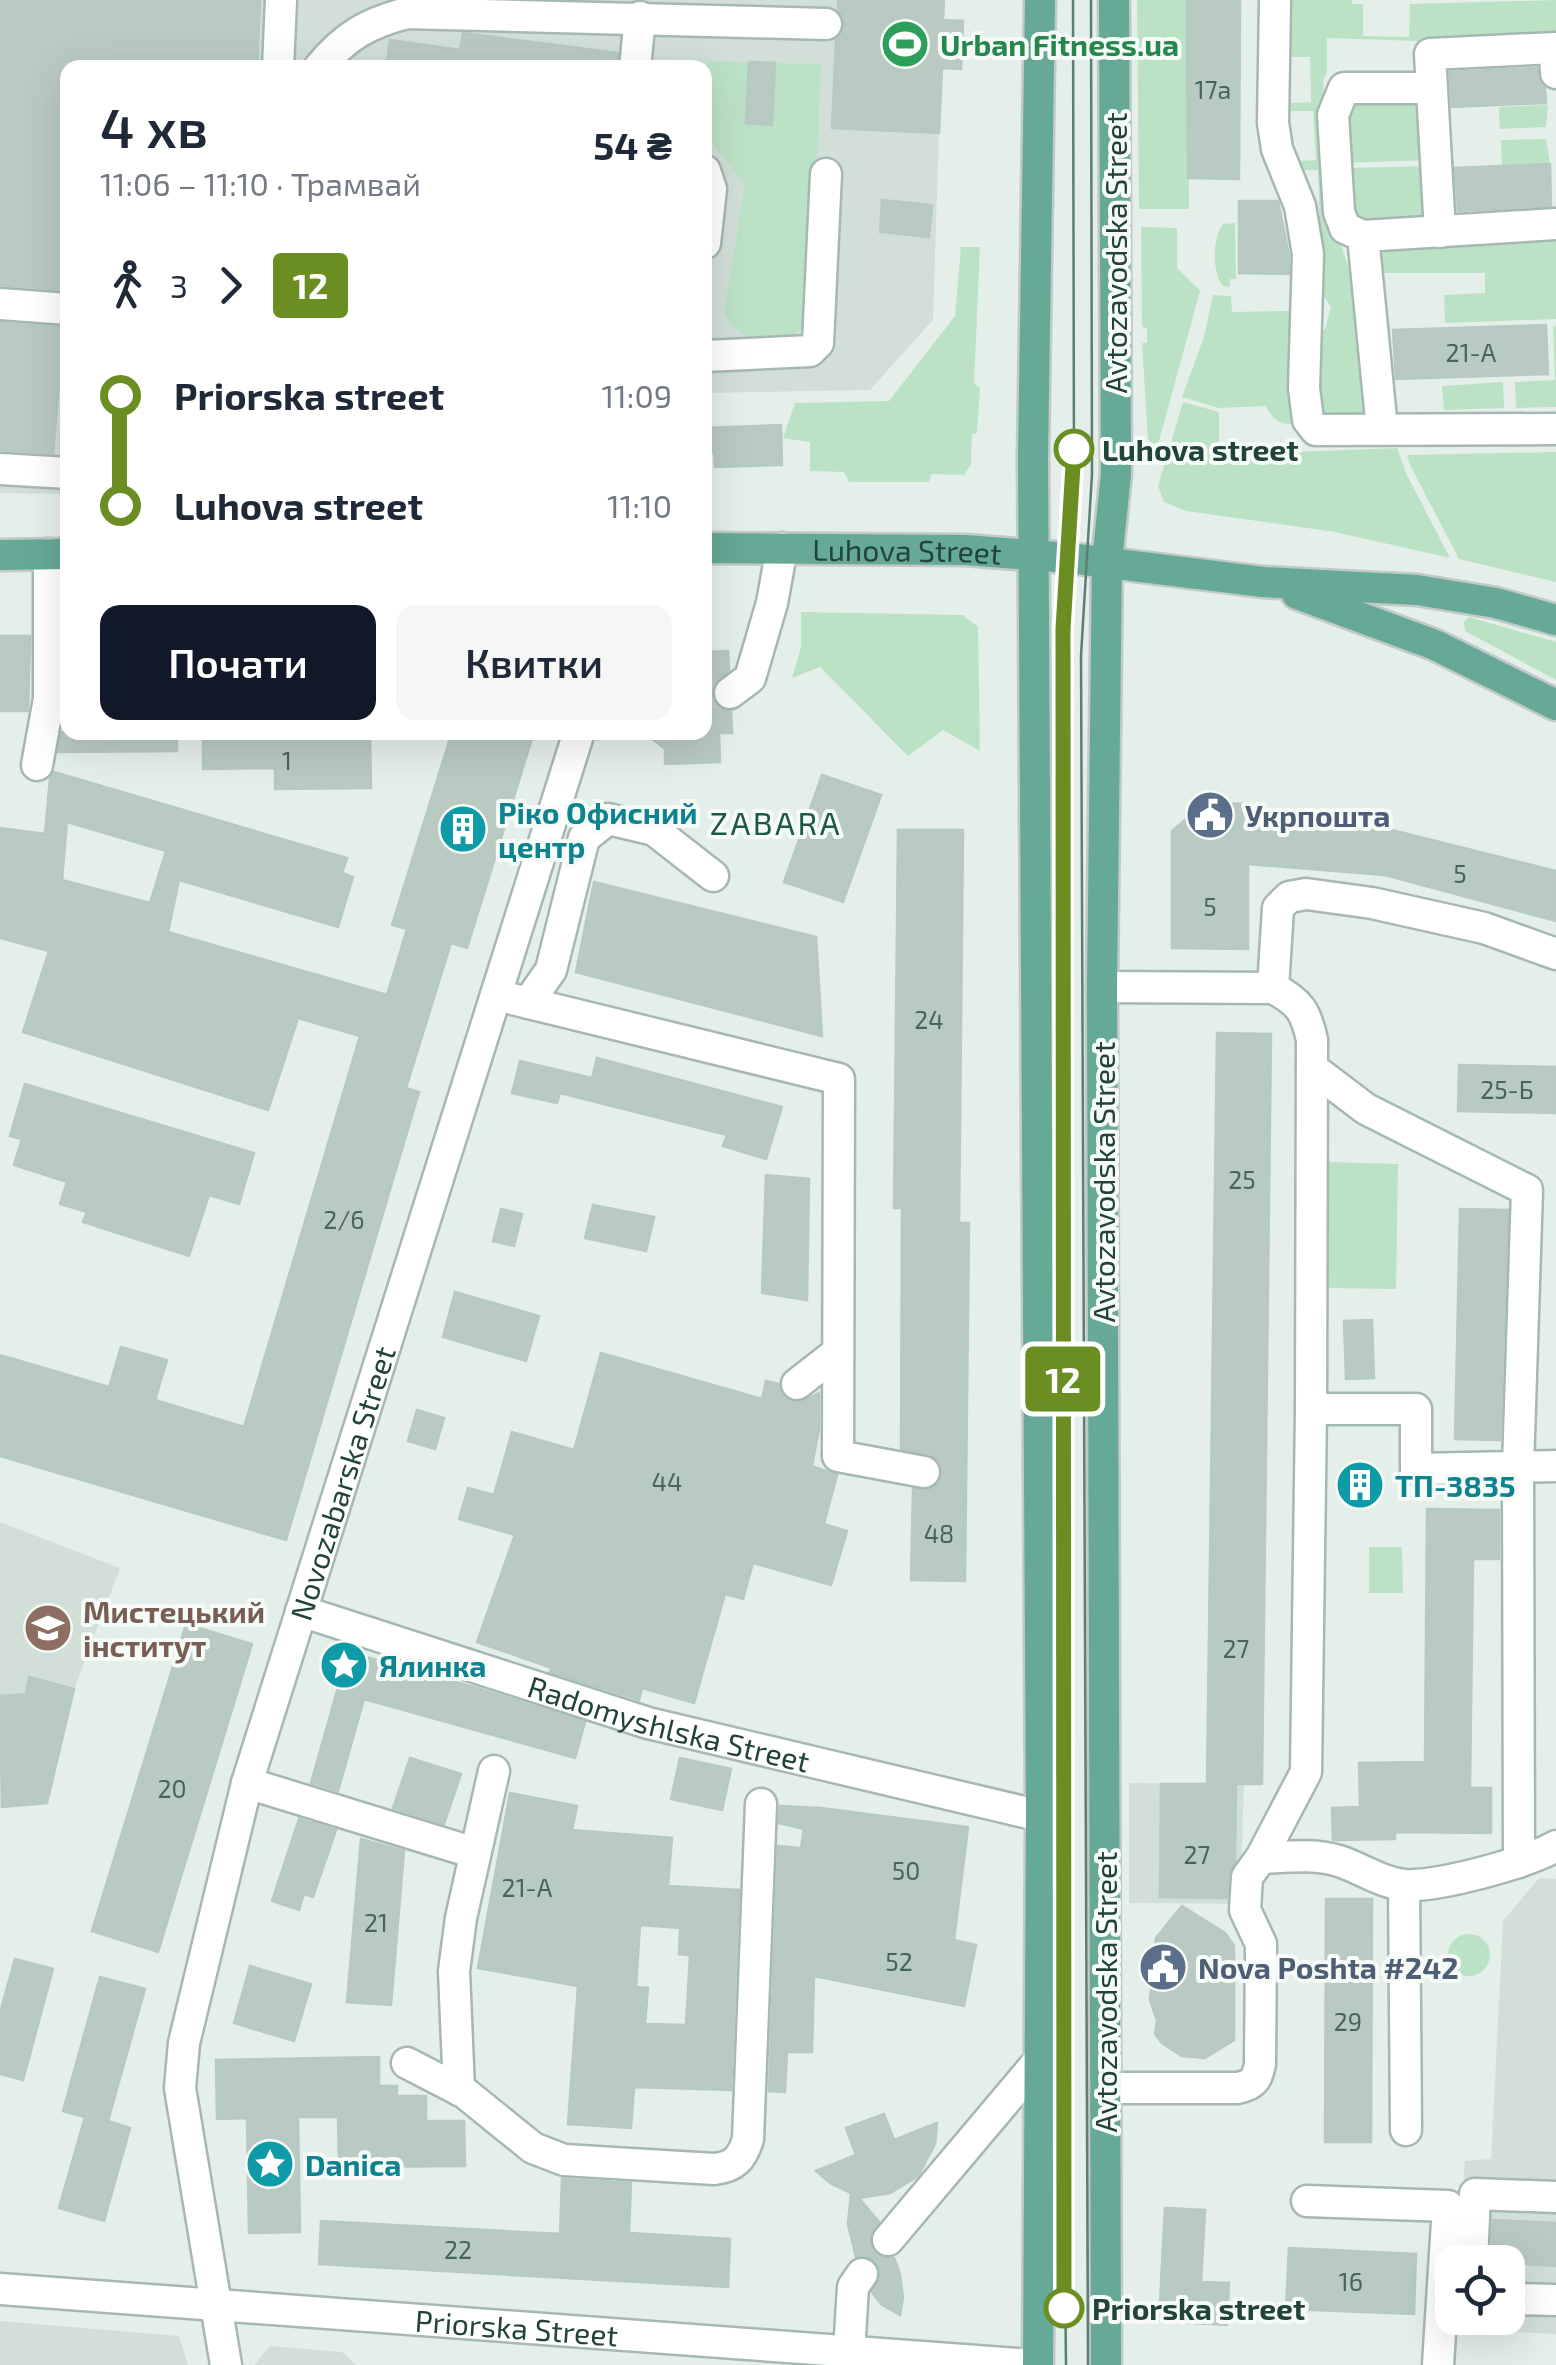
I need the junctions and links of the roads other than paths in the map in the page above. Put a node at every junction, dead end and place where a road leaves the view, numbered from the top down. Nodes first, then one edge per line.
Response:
1 (282, 0) edge
2 (1040, 0) edge
3 (1114, 0) edge
4 (1274, 0) edge
5 (640, 17) junction
6 (826, 24) dead end
7 (278, 60) edge
8 (326, 60) edge
9 (637, 60) edge
10 (1556, 74) edge
11 (1432, 88) junction
12 (826, 174) dead end
13 (1556, 224) edge
14 (1440, 232) junction
15 (1363, 236) junction
16 (0, 304) edge
17 (60, 308) edge
18 (712, 356) edge
19 (1382, 429) junction
20 (1556, 429) edge
21 (0, 469) edge
22 (60, 473) edge
23 (712, 548) edge
24 (782, 548) junction
25 (58, 554) edge
26 (0, 555) edge
27 (1036, 556) junction
28 (1107, 562) junction
29 (1262, 582) junction
30 (1556, 620) edge
31 (730, 693) dead end
32 (1556, 706) edge
33 (576, 740) edge
34 (37, 765) dead end
35 (714, 876) dead end
36 (1556, 954) edge
37 (1102, 986) junction
38 (1274, 988) junction
39 (496, 995) junction
40 (528, 1002) junction
41 (1312, 1068) junction
42 (838, 1352) junction
43 (797, 1384) dead end
44 (1311, 1409) junction
45 (1556, 1466) edge
46 (1518, 1467) junction
47 (924, 1472) dead end
48 (301, 1611) junction
49 (494, 1771) dead end
50 (247, 1783) junction
51 (761, 1804) dead end
52 (1041, 1816) junction
53 (1556, 1846) edge
54 (475, 1854) junction
55 (1261, 1858) junction
56 (1519, 1862) junction
57 (1404, 1885) junction
58 (1038, 2062) junction
59 (407, 2063) dead end
60 (1106, 2088) junction
61 (458, 2090) junction
62 (1406, 2130) dead end
63 (1556, 2197) edge
64 (1307, 2201) dead end
65 (888, 2240) dead end
66 (1473, 2245) edge
67 (862, 2274) dead end
68 (0, 2288) edge
69 (1525, 2299) edge
70 (1556, 2300) edge
71 (216, 2305) junction
72 (849, 2352) junction
73 (725, 2354) edge
74 (226, 2365) edge
75 (1035, 2365) edge
76 (1106, 2365) edge
77 (1438, 2365) edge

1 - 7 street
2 - 27 main road
3 - 28 main road, Avtozavodska Street
4 - 19 street
5 - 6 street
5 - 8 street
5 - 9 street
10 - 11 street
11 - 14 street
11 - 15 street
12 - 18 street
13 - 14 street
14 - 15 street
15 - 19 street
16 - 17 street
19 - 20 street
21 - 22 street
23 - 24 main road, Luhova Street
24 - 27 main road, Luhova Street
24 - 31 street
25 - 26 main road
25 - 34 street
27 - 28 main road, Luhova Street
27 - 52 main road
28 - 29 main road, Luhova Street
28 - 37 main road, Avtozavodska Street
29 - 30 main road
29 - 32 main road
33 - 39 street, Novozabarska Street
35 - 40 street
36 - 38 street
37 - 38 street
37 - 60 main road, Avtozavodska Street
38 - 41 street
39 - 40 street
39 - 48 street, Novozabarska Street
40 - 42 street
41 - 44 street
41 - 46 street
42 - 43 street
42 - 47 street
44 - 46 street
44 - 55 street
45 - 46 street
46 - 56 street
48 - 50 street, Novozabarska Street
48 - 52 street, Radomyshlska Street
49 - 54 street
50 - 54 street
50 - 71 street, Novozabarska Street
51 - 61 street
52 - 58 main road
53 - 56 street
54 - 61 street
55 - 57 street
55 - 60 street
56 - 57 street
57 - 62 street
58 - 65 street
58 - 75 main road
59 - 61 street
60 - 76 main road, Avtozavodska Street
63 - 66 street
64 - 77 street
67 - 72 street
68 - 71 street, Priorska Street
69 - 70 street
71 - 73 street, Priorska Street
71 - 74 street, Novozabarska Street
72 - 73 street, Priorska Street
72 - 75 street, Priorska Street

